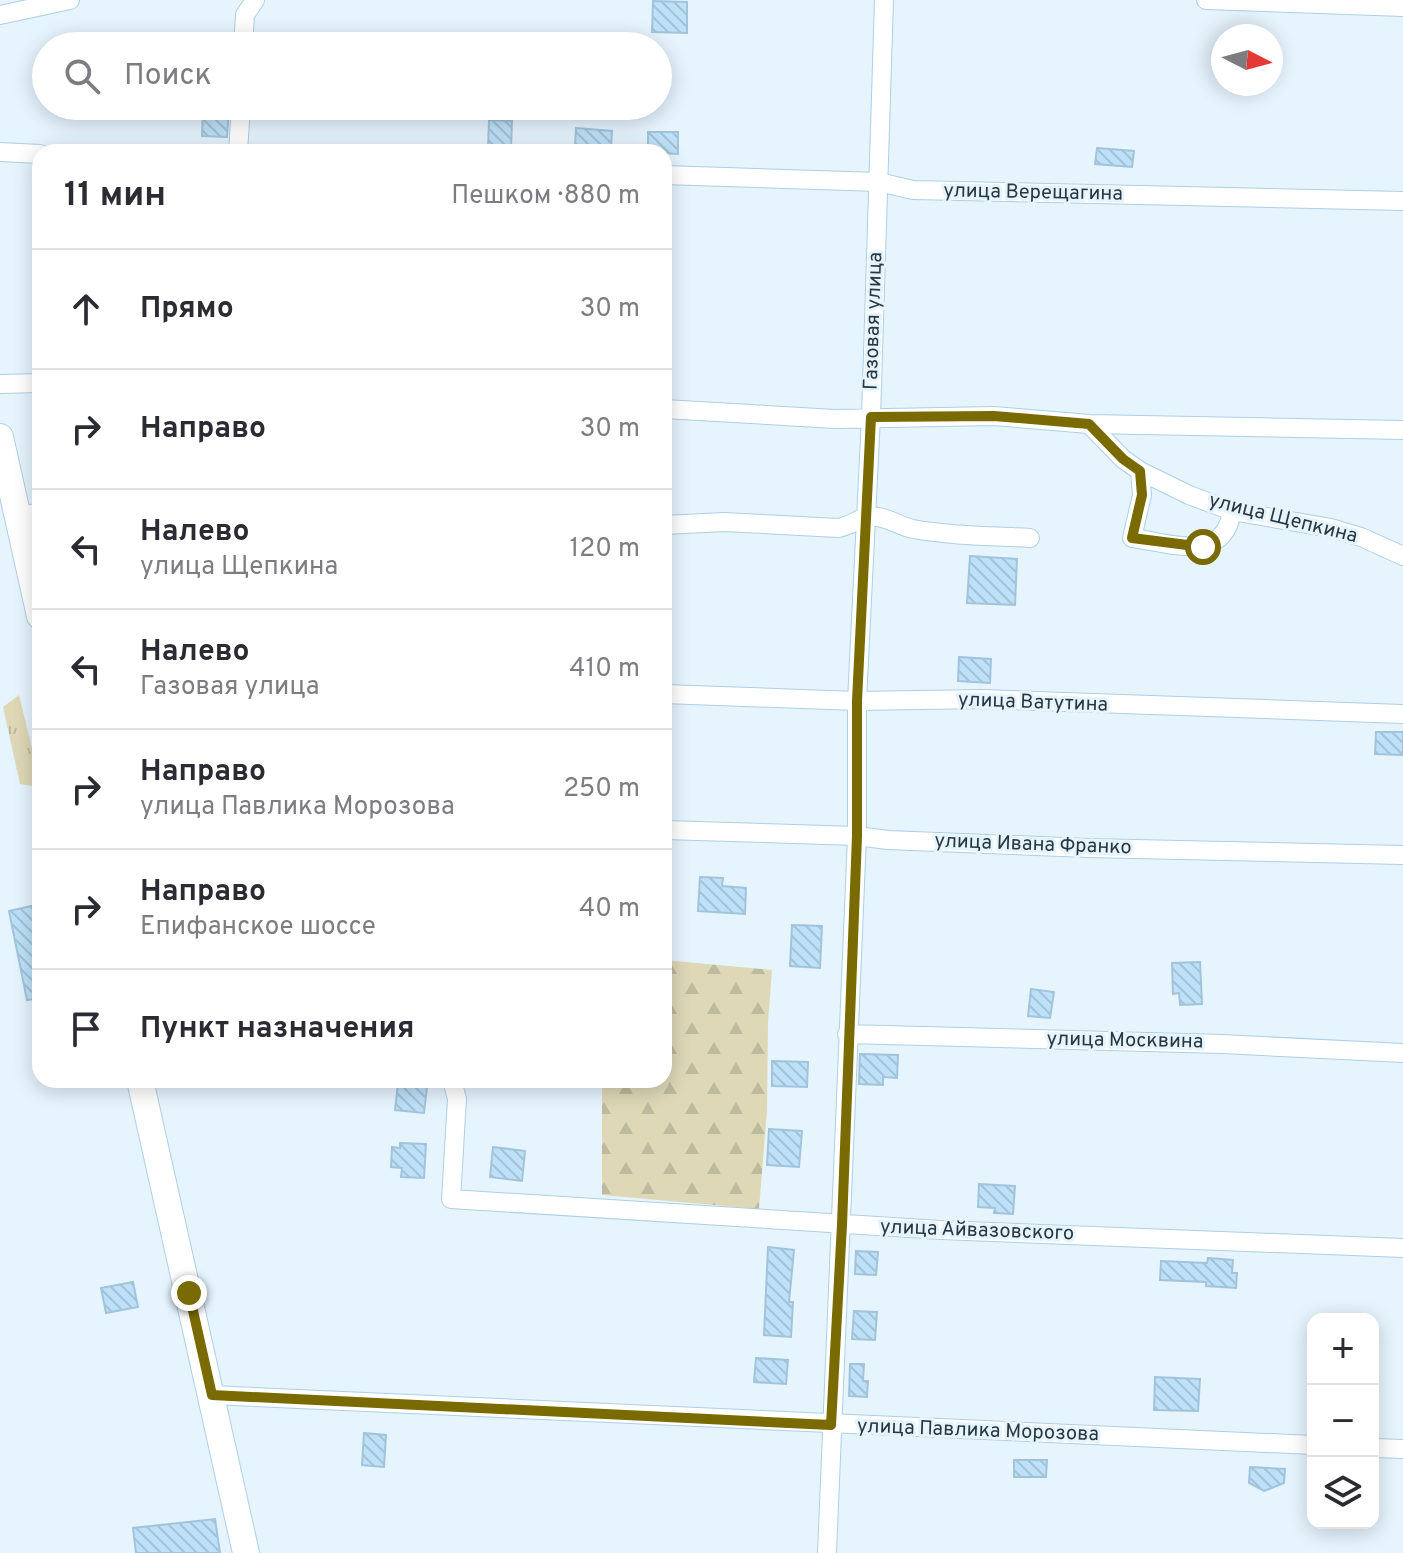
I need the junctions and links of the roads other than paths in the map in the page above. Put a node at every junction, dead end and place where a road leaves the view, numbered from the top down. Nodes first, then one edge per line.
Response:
1 (70, 0) edge
2 (884, 0) edge
3 (1206, 0) edge
4 (252, 4) edge
5 (1403, 7) edge
6 (0, 15) edge
7 (246, 32) edge
8 (240, 120) edge
9 (239, 144) edge
10 (0, 152) edge
11 (32, 154) edge
12 (672, 175) edge
13 (879, 182) junction
14 (1403, 201) edge
15 (32, 383) edge
16 (0, 384) edge
17 (672, 409) edge
18 (871, 417) junction
19 (1089, 424) junction
20 (1403, 430) edge
21 (0, 437) edge
22 (1140, 471) junction
23 (1232, 511) junction
24 (29, 514) edge
25 (865, 517) junction
26 (672, 525) edge
27 (1030, 538) dead end
28 (32, 542) edge
29 (1403, 556) edge
30 (672, 694) edge
31 (857, 701) junction
32 (1403, 714) edge
33 (672, 830) edge
34 (857, 836) junction
35 (1403, 855) edge
36 (847, 1034) junction
37 (1403, 1053) edge
38 (142, 1088) edge
39 (454, 1088) edge
40 (842, 1225) junction
41 (1403, 1248) edge
42 (212, 1395) junction
43 (831, 1425) junction
44 (1307, 1445) edge
45 (1379, 1448) edge
46 (1403, 1449) edge
47 (246, 1553) edge
48 (827, 1553) edge

1 - 6 street
2 - 13 street, Газовая улица
3 - 5 street
4 - 7 street
8 - 9 street
10 - 11 street
12 - 13 street, улица Верещагина
13 - 14 street, улица Верещагина
13 - 18 street, Газовая улица
15 - 16 street
17 - 18 street
18 - 19 street
18 - 25 street, Газовая улица
19 - 20 street
19 - 22 street, улица Щепкина
21 - 24 main road
22 - 23 street, улица Щепкина
22 - 23 street
23 - 29 street, улица Щепкина
24 - 28 main road
25 - 26 street
25 - 27 street
25 - 31 street, Газовая улица
30 - 31 street, улица Ватутина
31 - 32 street, улица Ватутина
31 - 34 street, Газовая улица
33 - 34 street, улица Ивана Франко
34 - 35 street, улица Ивана Франко
34 - 36 street, Газовая улица
36 - 37 street, улица Москвина
36 - 40 street, Газовая улица
38 - 42 main road
39 - 40 street, улица Айвазовского
40 - 41 street, улица Айвазовского
40 - 43 street, Газовая улица
42 - 43 street, улица Павлика Морозова
42 - 47 main road
43 - 44 street, улица Павлика Морозова
43 - 48 street, Газовая улица
45 - 46 street

